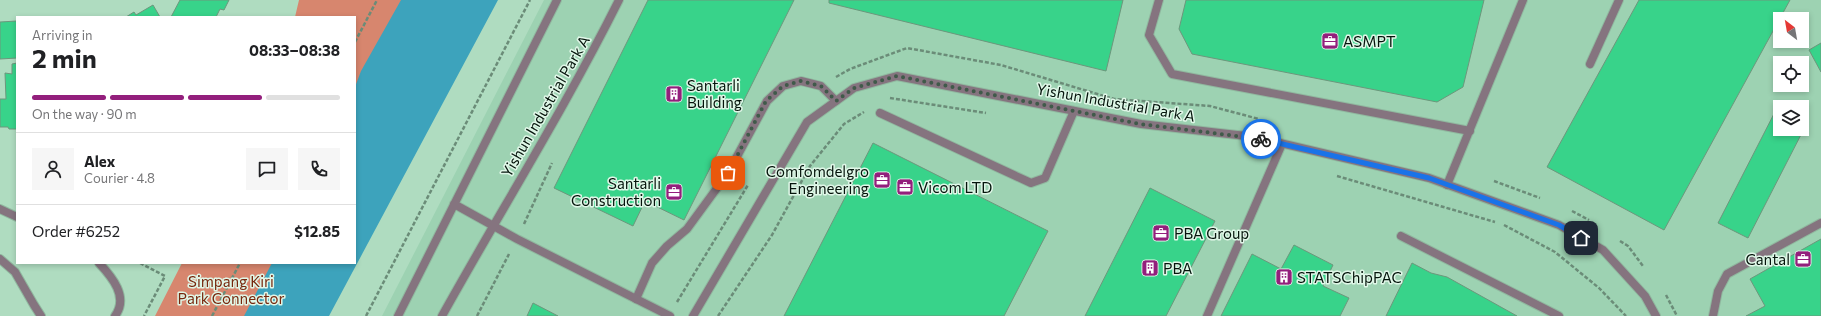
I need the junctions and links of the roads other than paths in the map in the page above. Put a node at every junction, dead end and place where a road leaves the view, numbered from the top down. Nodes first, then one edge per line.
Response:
1 (557, 0) edge
2 (619, 0) edge
3 (1159, 0) edge
4 (1523, 0) edge
5 (1619, 0) edge
6 (1590, 64) dead end
7 (836, 101) junction
8 (1074, 111) junction
9 (880, 114) dead end
10 (1470, 131) junction
11 (1282, 144) junction
12 (1447, 185) junction
13 (454, 204) junction
14 (0, 209) edge
15 (16, 217) edge
16 (1821, 223) edge
17 (493, 225) junction
18 (1401, 236) dead end
19 (0, 259) edge
20 (100, 264) edge
21 (636, 299) junction
22 (42, 316) edge
23 (115, 316) edge
24 (398, 316) edge
25 (442, 316) edge
26 (669, 316) edge
27 (693, 316) edge
28 (1207, 316) edge
29 (1559, 316) edge
30 (1656, 316) edge
31 (1713, 316) edge

1 - 13 street
2 - 17 street, Yishun Industrial Park A
3 - 10 street
4 - 10 street
5 - 6 street
7 - 8 street, Yishun Industrial Park A
7 - 21 street
7 - 27 street, Yishun Industrial Park A
8 - 9 street
8 - 11 street, Yishun Industrial Park A
10 - 12 street
11 - 12 street, Yishun Industrial Park A
11 - 28 street
12 - 30 street, Yishun Industrial Park A
13 - 17 street
13 - 24 street
14 - 15 street
16 - 31 street
17 - 21 street
17 - 25 street, Yishun Industrial Park A
18 - 29 street
19 - 22 street
20 - 23 street
21 - 26 street

